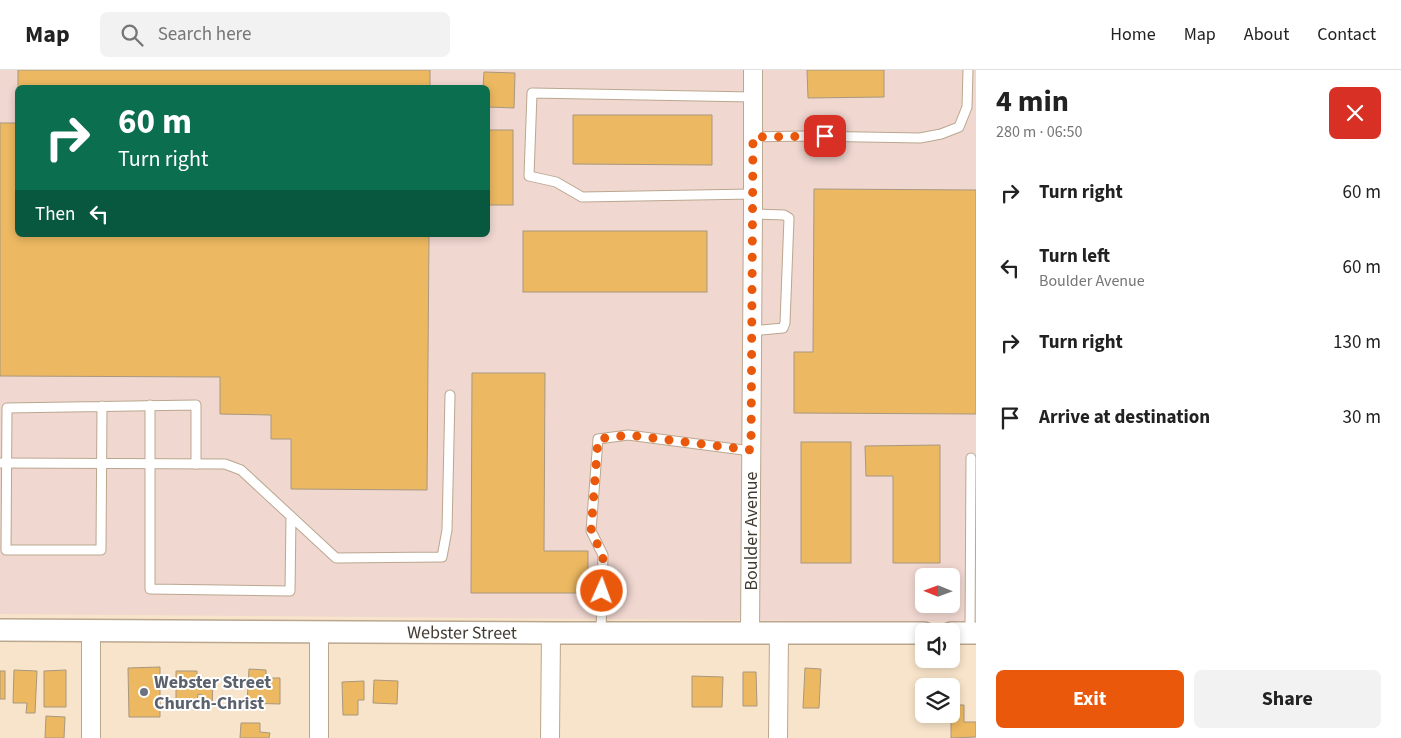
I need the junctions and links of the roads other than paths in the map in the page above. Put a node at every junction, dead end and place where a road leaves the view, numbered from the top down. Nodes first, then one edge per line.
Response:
1 (752, 70) edge
2 (968, 70) edge
3 (753, 97) junction
4 (753, 137) junction
5 (753, 194) junction
6 (753, 214) junction
7 (752, 331) junction
8 (450, 395) dead end
9 (150, 405) junction
10 (102, 406) junction
11 (751, 450) junction
12 (971, 458) dead end
13 (4, 463) edge
14 (102, 464) junction
15 (150, 464) junction
16 (196, 464) junction
17 (291, 517) junction
18 (0, 630) edge
19 (91, 630) junction
20 (318, 632) junction
21 (601, 633) junction
22 (750, 633) junction
23 (779, 633) junction
24 (915, 633) edge
25 (966, 633) edge
26 (551, 634) junction
27 (91, 738) edge
28 (319, 738) edge
29 (550, 738) edge
30 (778, 738) edge

1 - 3 street, Boulder Avenue
2 - 4 lane
3 - 4 street, Boulder Avenue
3 - 5 lane
4 - 5 street, Boulder Avenue
5 - 6 street, Boulder Avenue
6 - 7 street, Boulder Avenue
6 - 7 lane
7 - 11 street, Boulder Avenue
8 - 17 lane
9 - 10 lane
9 - 15 lane
9 - 16 lane
10 - 13 lane
10 - 14 lane
11 - 21 lane
11 - 22 street, Boulder Avenue
12 - 25 lane
13 - 14 lane
13 - 14 lane
14 - 15 lane
15 - 16 lane
15 - 17 lane
16 - 17 lane
18 - 19 street, Webster Street
19 - 20 street, Webster Street
19 - 27 street
20 - 26 street, Webster Street
20 - 28 street
21 - 22 street, Webster Street
21 - 26 street, Webster Street
22 - 23 street, Webster Street
23 - 24 street, Webster Street
23 - 30 street
26 - 29 street

